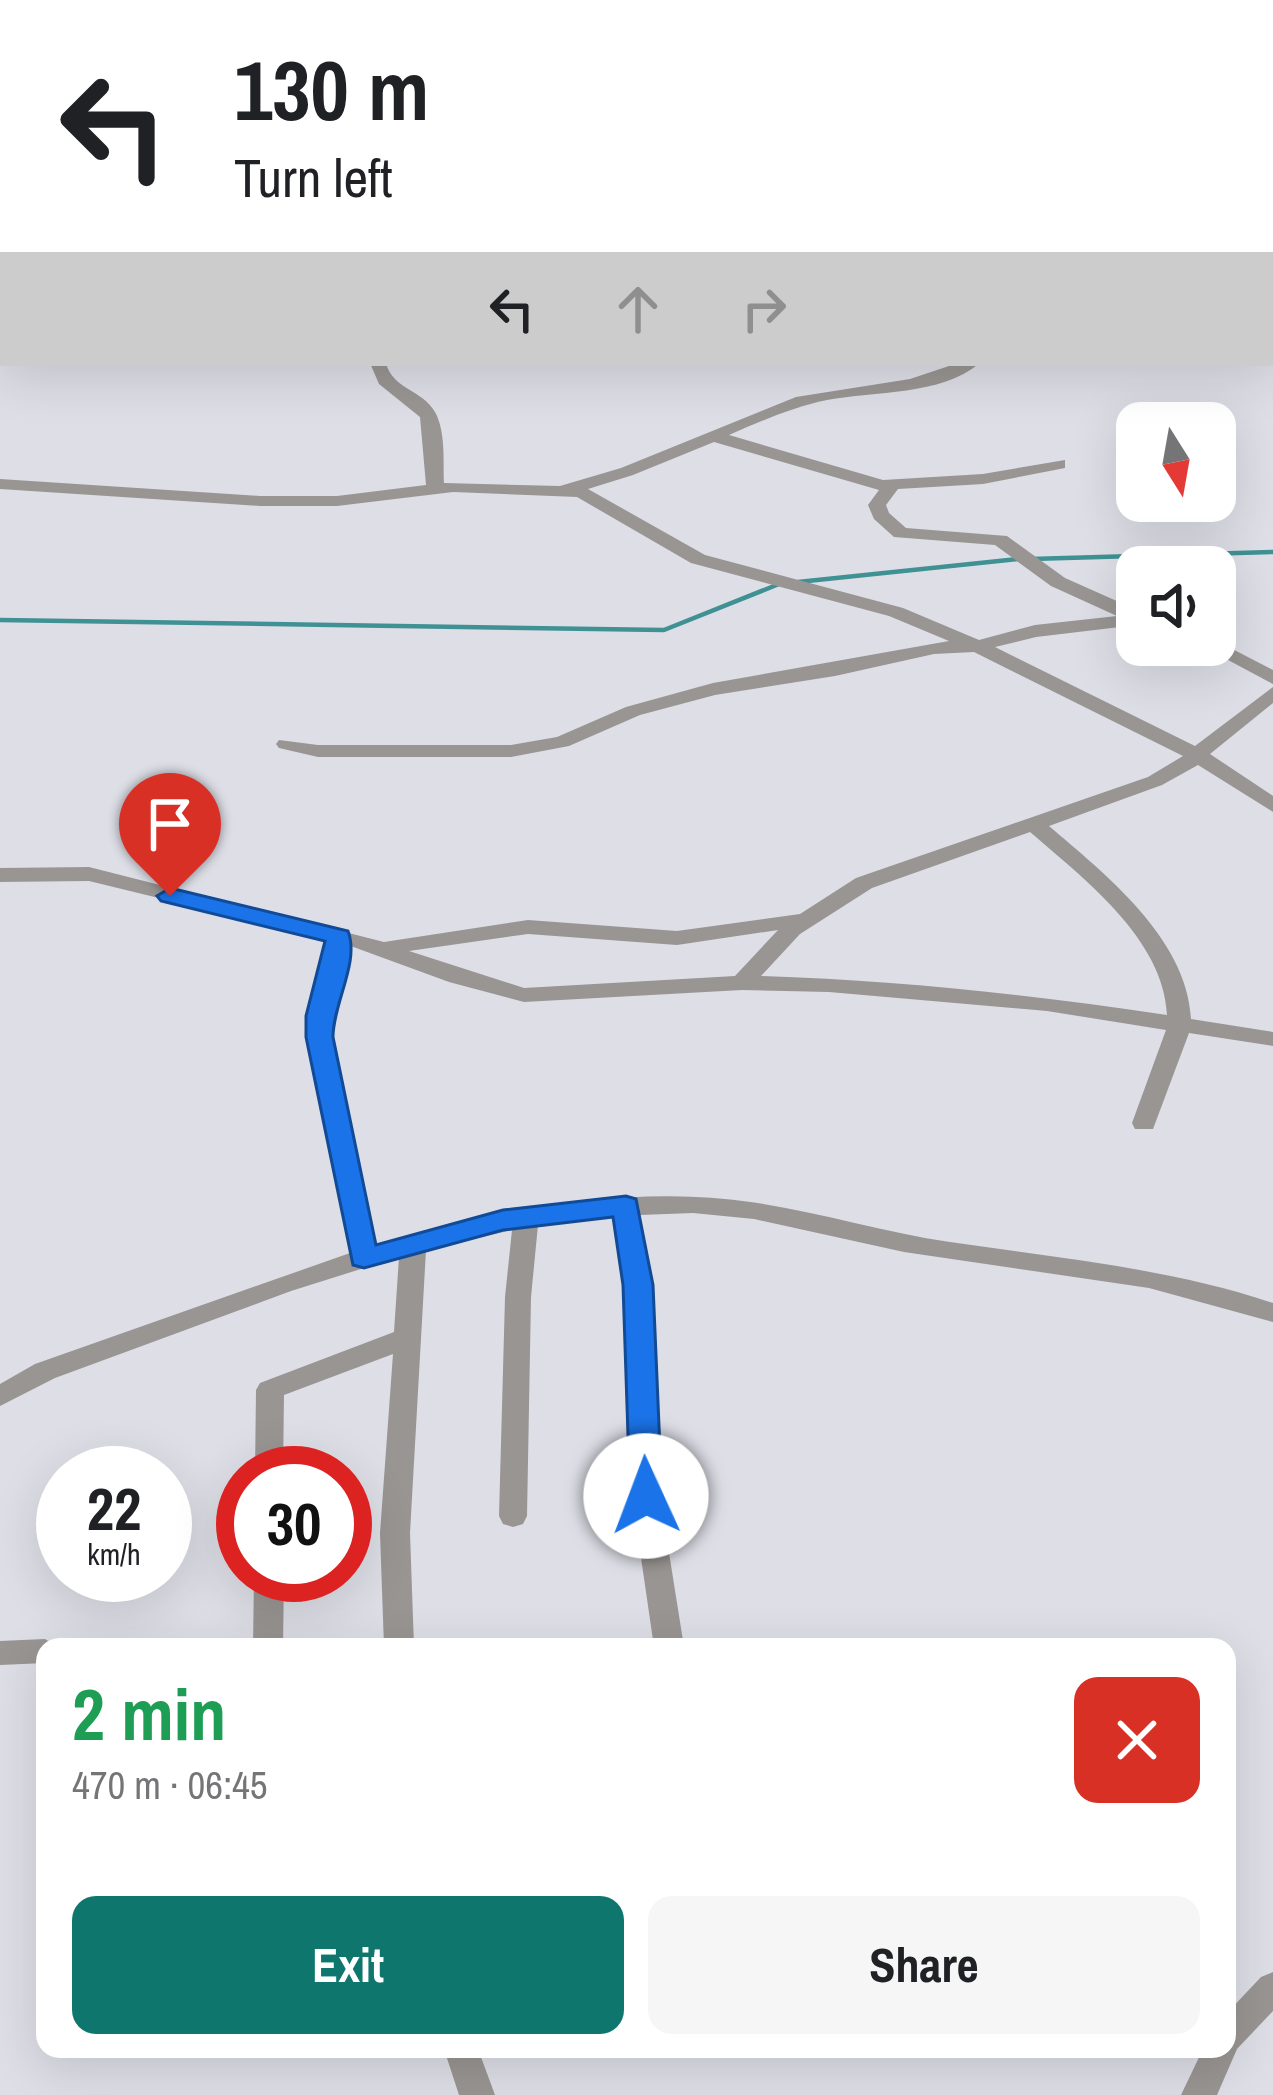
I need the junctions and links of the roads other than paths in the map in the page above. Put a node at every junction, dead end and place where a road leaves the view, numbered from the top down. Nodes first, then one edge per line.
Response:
1 (379, 366) edge
2 (965, 366) edge
3 (710, 435) junction
4 (1059, 464) dead end
5 (0, 484) edge
6 (892, 485) junction
7 (435, 489) junction
8 (565, 489) junction
9 (1116, 608) edge
10 (1116, 621) edge
11 (976, 646) junction
12 (1236, 659) edge
13 (1273, 678) edge
14 (1273, 693) edge
15 (286, 744) dead end
16 (1196, 754) junction
17 (1273, 806) edge
18 (1035, 825) junction
19 (0, 874) edge
20 (805, 920) junction
21 (338, 937) junction
22 (381, 947) junction
23 (742, 983) junction
24 (1179, 1024) junction
25 (1273, 1039) edge
26 (1144, 1123) dead end
27 (626, 1206) junction
28 (526, 1216) junction
29 (413, 1247) junction
30 (364, 1258) junction
31 (1273, 1313) edge
32 (404, 1339) junction
33 (0, 1396) edge
34 (269, 1446) edge
35 (513, 1516) dead end
36 (269, 1602) edge
37 (268, 1638) edge
38 (399, 1638) edge
39 (668, 1638) edge
40 (36, 1652) edge
41 (0, 1653) edge
42 (1273, 1987) edge
43 (1236, 2027) edge
44 (464, 2058) edge
45 (1216, 2058) edge
46 (477, 2095) edge
47 (1199, 2095) edge

1 - 7 street
2 - 3 street
3 - 6 street
3 - 8 street
4 - 6 street
5 - 7 street
6 - 9 street
7 - 8 street
8 - 11 street
10 - 11 street
11 - 15 street
11 - 16 street
12 - 13 street
14 - 16 street
16 - 17 street
16 - 18 street
18 - 20 street
18 - 24 street
19 - 21 street
20 - 22 street
20 - 23 street
21 - 22 street
21 - 30 street
22 - 23 street
23 - 24 street
24 - 25 street
24 - 26 street
27 - 28 street
27 - 31 street
27 - 39 street
28 - 29 street
28 - 35 street
29 - 30 street
29 - 32 street
30 - 33 street
32 - 34 street
32 - 38 street
36 - 37 street
40 - 41 street
42 - 43 street
44 - 46 street
45 - 47 street

